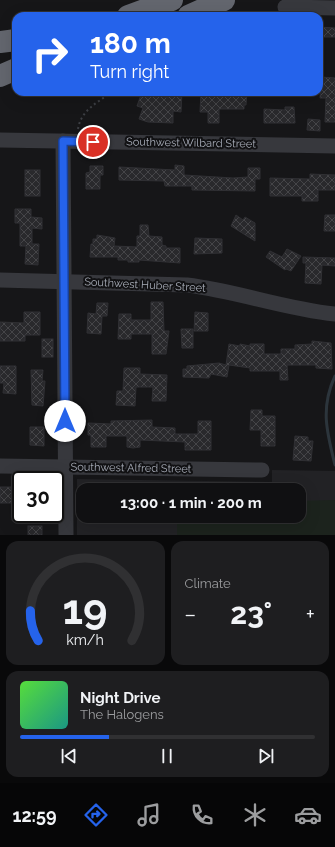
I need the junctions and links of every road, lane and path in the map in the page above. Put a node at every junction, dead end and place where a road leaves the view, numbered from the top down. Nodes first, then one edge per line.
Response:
1 (172, 0) edge
2 (224, 0) edge
3 (286, 7) dead end
4 (335, 8) edge
5 (139, 12) edge
6 (197, 12) edge
7 (12, 63) edge
8 (0, 64) edge
9 (12, 71) edge
10 (0, 76) edge
11 (106, 96) edge
12 (0, 140) edge
13 (71, 141) junction
14 (335, 146) edge
15 (0, 280) edge
16 (64, 281) junction
17 (335, 314) edge
18 (0, 466) edge
19 (66, 466) junction
20 (262, 470) dead end
21 (66, 535) edge

1 - 5 highway
2 - 6 highway
3 - 4 street
7 - 8 highway
9 - 10 highway
11 - 13 path
12 - 13 street, Southwest Wilbard Street
13 - 14 street, Southwest Wilbard Street
13 - 16 street
15 - 16 street, Southwest Huber Street
16 - 17 street, Southwest Huber Street
16 - 19 street
18 - 19 street, Southwest Alfred Street
19 - 20 street, Southwest Alfred Street
19 - 21 street

